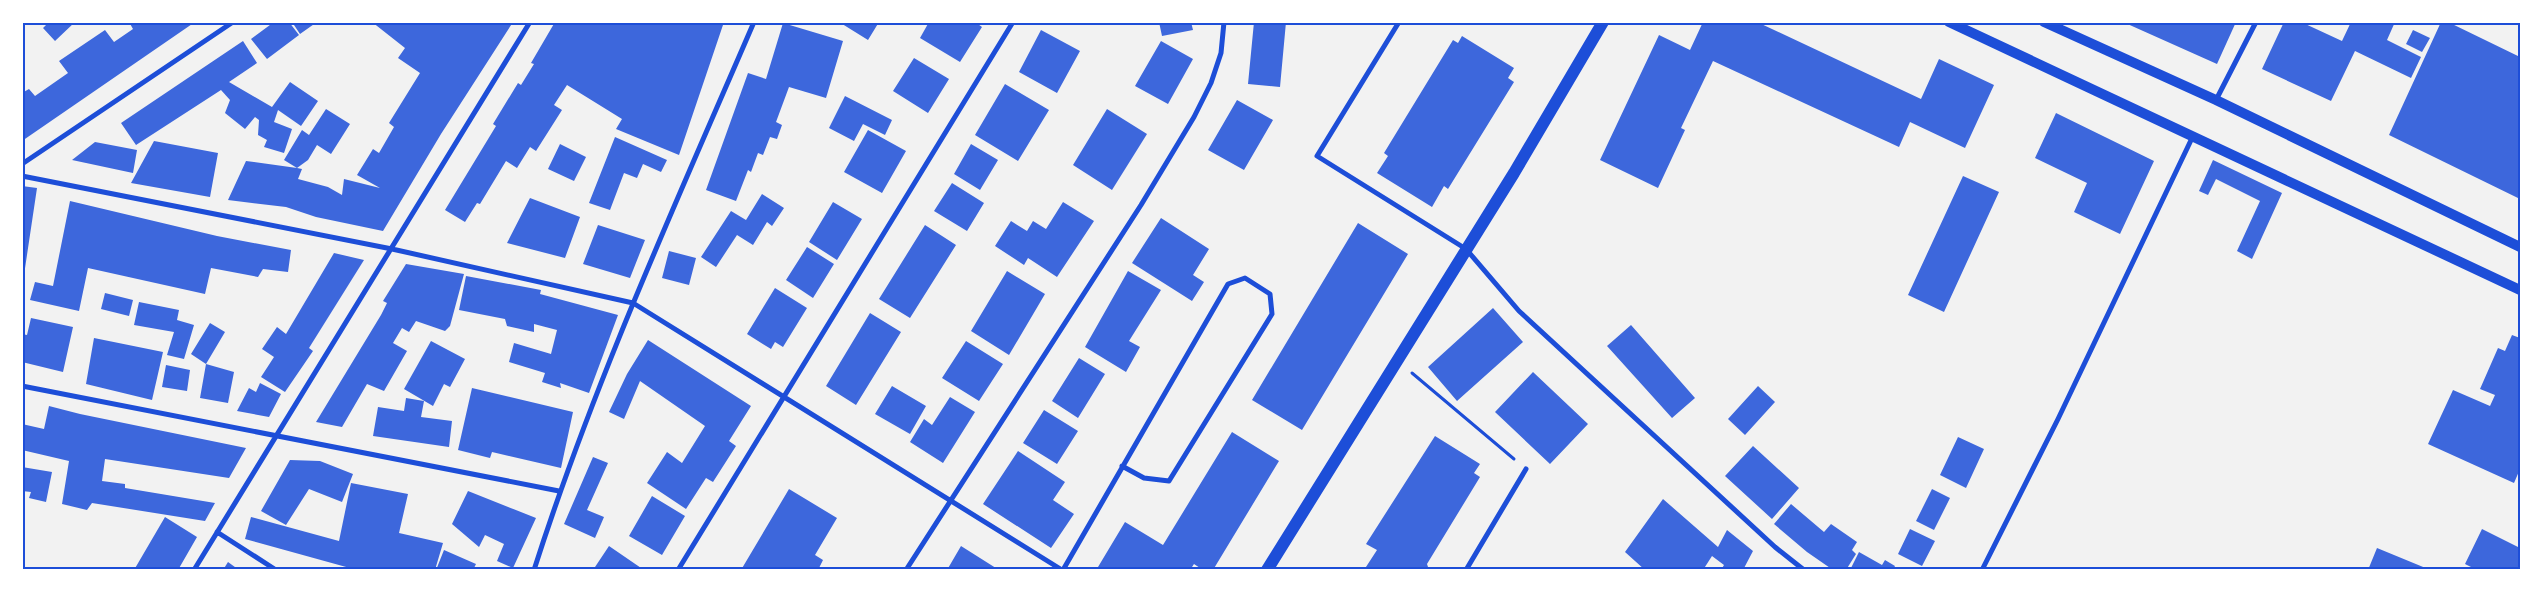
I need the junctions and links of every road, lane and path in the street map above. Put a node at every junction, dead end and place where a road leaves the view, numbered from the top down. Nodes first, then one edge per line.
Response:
1 (233, 22) edge
2 (530, 22) edge
3 (754, 22) edge
4 (1013, 22) edge
5 (1224, 22) edge
6 (1399, 22) edge
7 (1603, 22) edge
8 (1949, 22) edge
9 (2044, 22) edge
10 (2256, 22) edge
11 (2216, 100) junction
12 (2193, 136) junction
13 (22, 164) edge
14 (22, 176) edge
15 (2520, 247) edge
16 (392, 248) junction
17 (1466, 249) junction
18 (2520, 290) edge
19 (633, 303) junction
20 (1396, 360) junction
21 (22, 386) edge
22 (782, 396) junction
23 (278, 435) junction
24 (1122, 466) junction
25 (1526, 469) joint
26 (559, 491) junction
27 (950, 500) junction
28 (217, 532) junction
29 (194, 570) edge
30 (276, 570) edge
31 (534, 570) edge
32 (678, 570) edge
33 (906, 570) edge
34 (1063, 570) edge
35 (1267, 570) edge
36 (1466, 570) edge
37 (1804, 570) edge
38 (1982, 570) edge

1 - 13 street
2 - 16 street
3 - 19 street
4 - 22 street
5 - 27 street
6 - 17 street
7 - 17 main road
8 - 12 main road
9 - 11 main road
10 - 11 street
11 - 15 main road
12 - 18 main road
12 - 38 street
14 - 16 street
16 - 19 street
16 - 23 street
17 - 20 main road
17 - 37 street
19 - 22 street
19 - 26 street
20 - 25 path
20 - 35 main road
21 - 23 street
22 - 27 street
22 - 32 street
23 - 26 street
23 - 28 street
24 - 24 street
24 - 34 street
25 - 36 street
26 - 31 street
27 - 33 street
27 - 34 street
28 - 29 street
28 - 30 street

